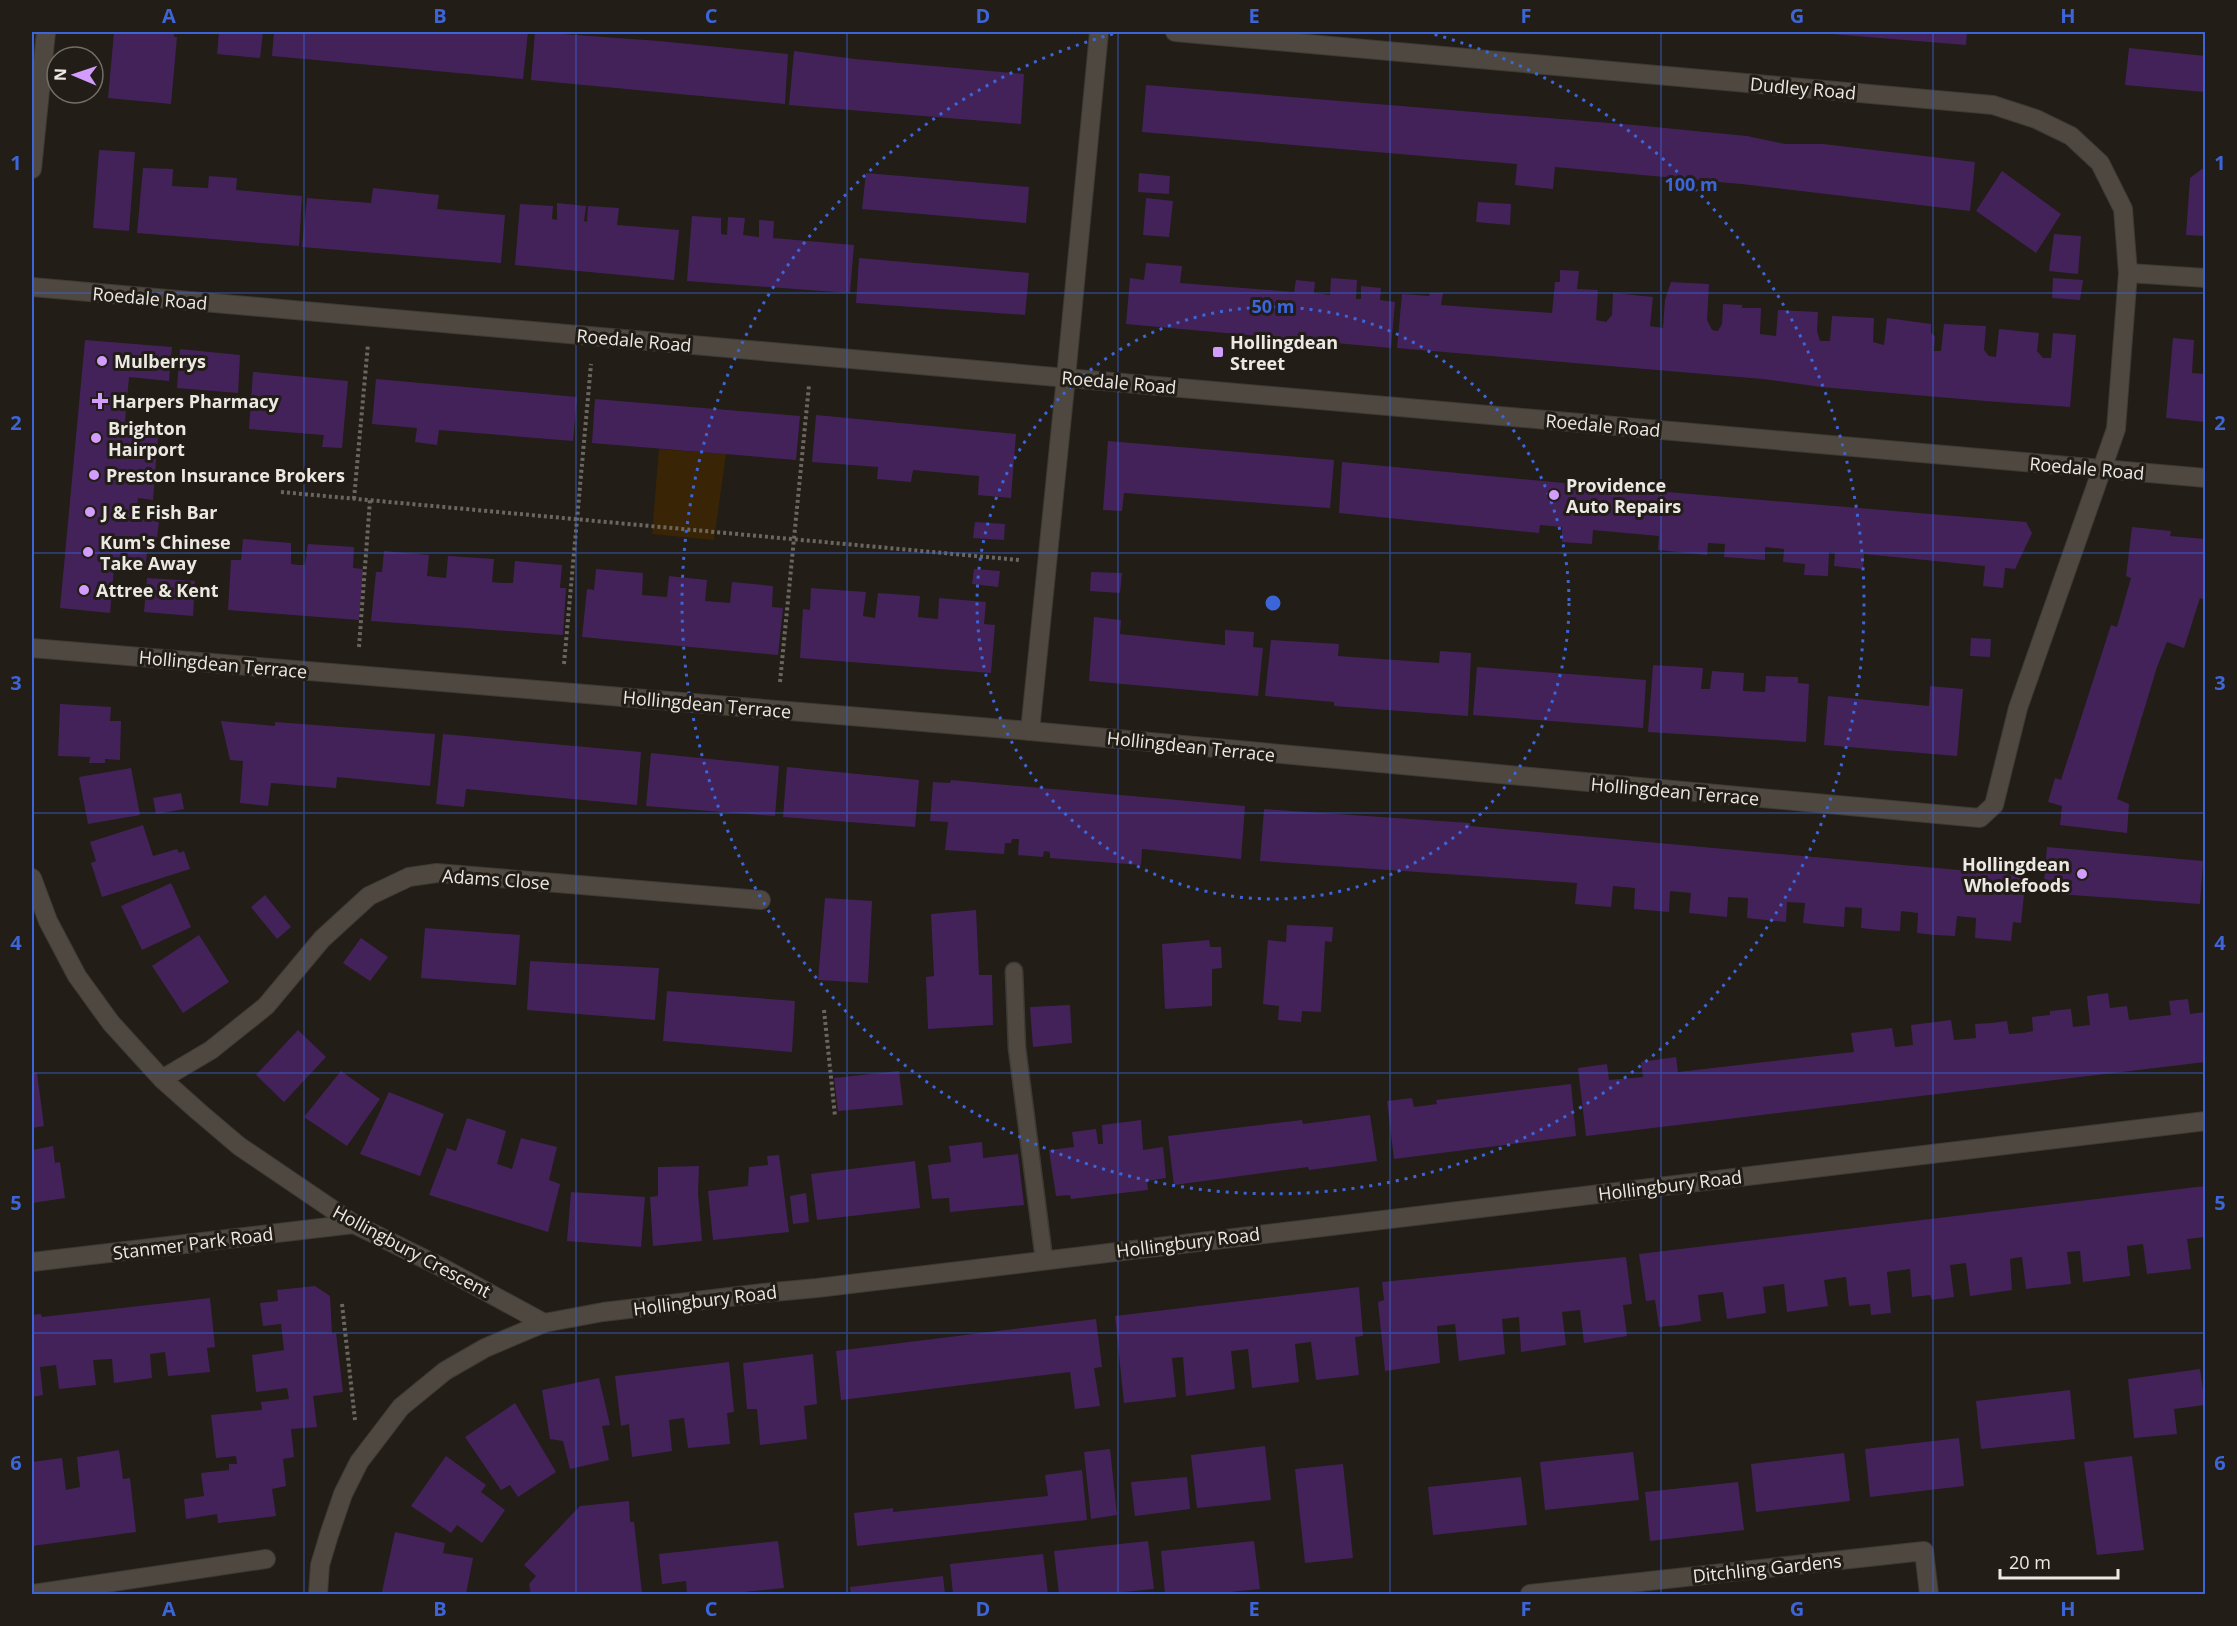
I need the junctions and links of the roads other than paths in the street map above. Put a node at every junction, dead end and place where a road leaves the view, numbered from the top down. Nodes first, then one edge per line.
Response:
1 (46, 32) edge
2 (1099, 32) edge
3 (1175, 32) edge
4 (32, 169) edge
5 (2128, 273) junction
6 (2205, 278) edge
7 (32, 287) edge
8 (1066, 377) junction
9 (2101, 470) junction
10 (2205, 478) edge
11 (32, 648) edge
12 (1030, 731) junction
13 (32, 878) edge
14 (761, 900) dead end
15 (40, 922) edge
16 (1014, 971) dead end
17 (162, 1079) junction
18 (2205, 1121) edge
19 (354, 1224) junction
20 (1044, 1259) junction
21 (32, 1262) edge
22 (544, 1323) junction
23 (266, 1559) dead end
24 (33, 1594) edge
25 (318, 1594) edge
26 (1530, 1594) edge
27 (1929, 1594) edge

1 - 4 street
2 - 8 street
3 - 5 street, Dudley Road
5 - 6 street
5 - 9 street, Dudley Road
7 - 8 street, Roedale Road
8 - 9 street, Roedale Road
8 - 12 street
9 - 10 street, Roedale Road
9 - 12 street, Hollingdean Terrace
11 - 12 street, Hollingdean Terrace
13 - 15 street, Hollingbury Crescent
14 - 17 street, Adams Close
15 - 17 street, Hollingbury Crescent
16 - 20 lane
17 - 19 street, Hollingbury Crescent
18 - 20 street, Hollingbury Road
19 - 21 street, Stanmer Park Road
19 - 22 street, Hollingbury Crescent
20 - 22 street, Hollingbury Road
22 - 25 street, Hollingbury Road
23 - 24 street
26 - 27 street, Ditchling Gardens

